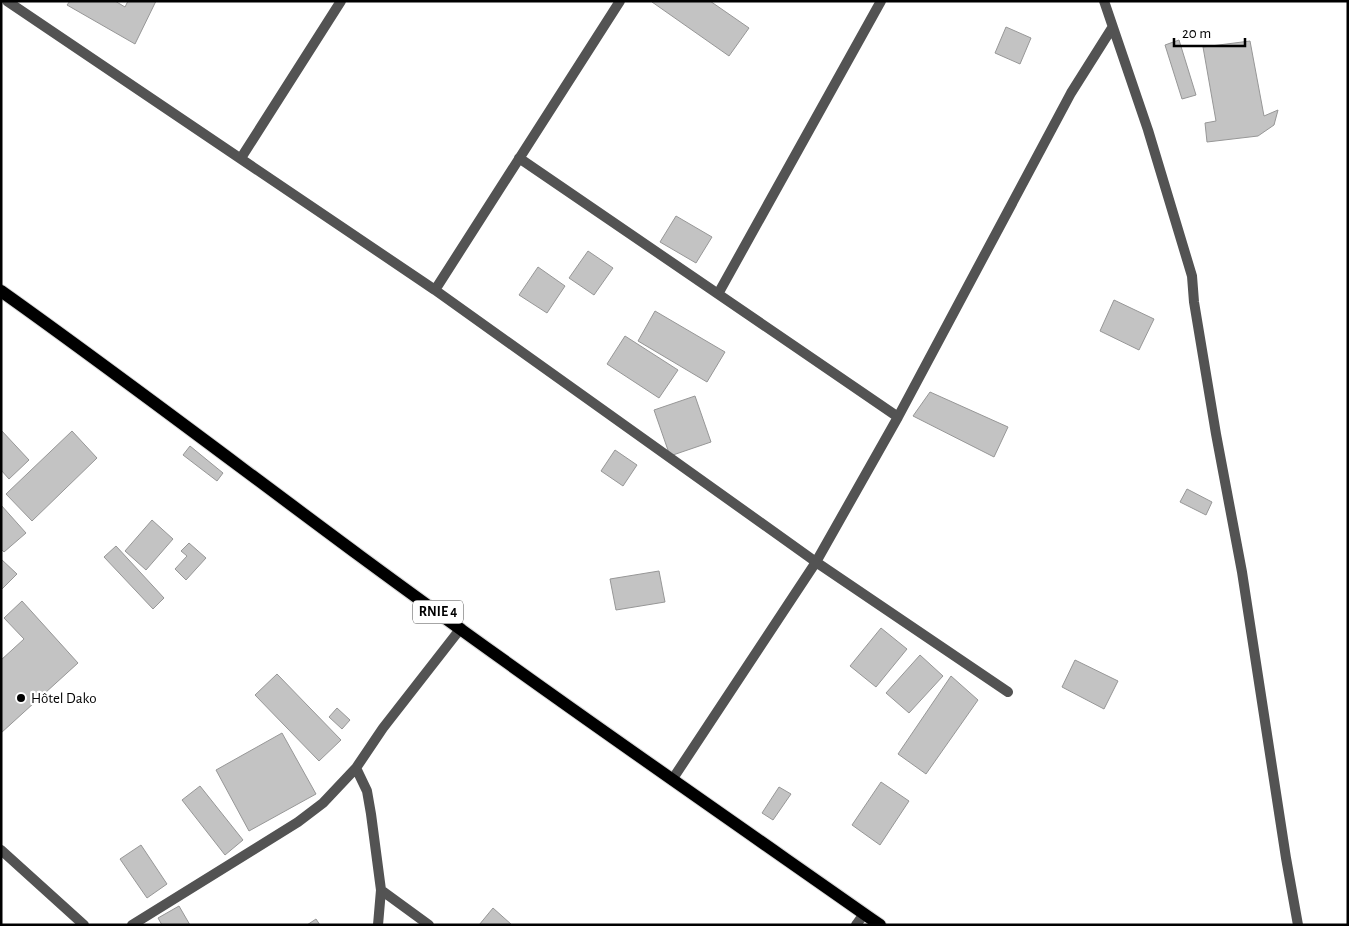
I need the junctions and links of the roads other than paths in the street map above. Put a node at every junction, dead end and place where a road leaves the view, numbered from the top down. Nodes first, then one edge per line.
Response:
1 (7, 1) edge
2 (341, 1) edge
3 (620, 1) edge
4 (881, 1) edge
5 (1104, 1) edge
6 (1112, 28) junction
7 (241, 158) junction
8 (519, 158) junction
9 (435, 290) junction
10 (1, 291) edge
11 (718, 294) junction
12 (898, 417) junction
13 (816, 562) junction
14 (461, 628) junction
15 (1008, 692) dead end
16 (356, 768) junction
17 (672, 780) junction
18 (1, 850) edge
19 (381, 890) junction
20 (864, 914) junction
21 (84, 925) edge
22 (132, 925) edge
23 (378, 925) edge
24 (429, 925) edge
25 (856, 925) edge
26 (880, 925) edge
27 (1298, 925) edge

1 - 7 street
2 - 7 street
3 - 8 street
4 - 11 street
5 - 6 street
6 - 12 street
6 - 27 street
7 - 9 street
8 - 9 street
8 - 11 street
9 - 13 street
10 - 14 main road, RNIE 4
11 - 12 street
12 - 13 street
13 - 15 street
13 - 17 street
14 - 16 street
14 - 17 main road, RNIE 4
16 - 19 street
16 - 22 street
17 - 20 main road, RNIE 4
18 - 21 street
19 - 23 street
19 - 24 street
20 - 25 street
20 - 26 main road, RNIE 4

